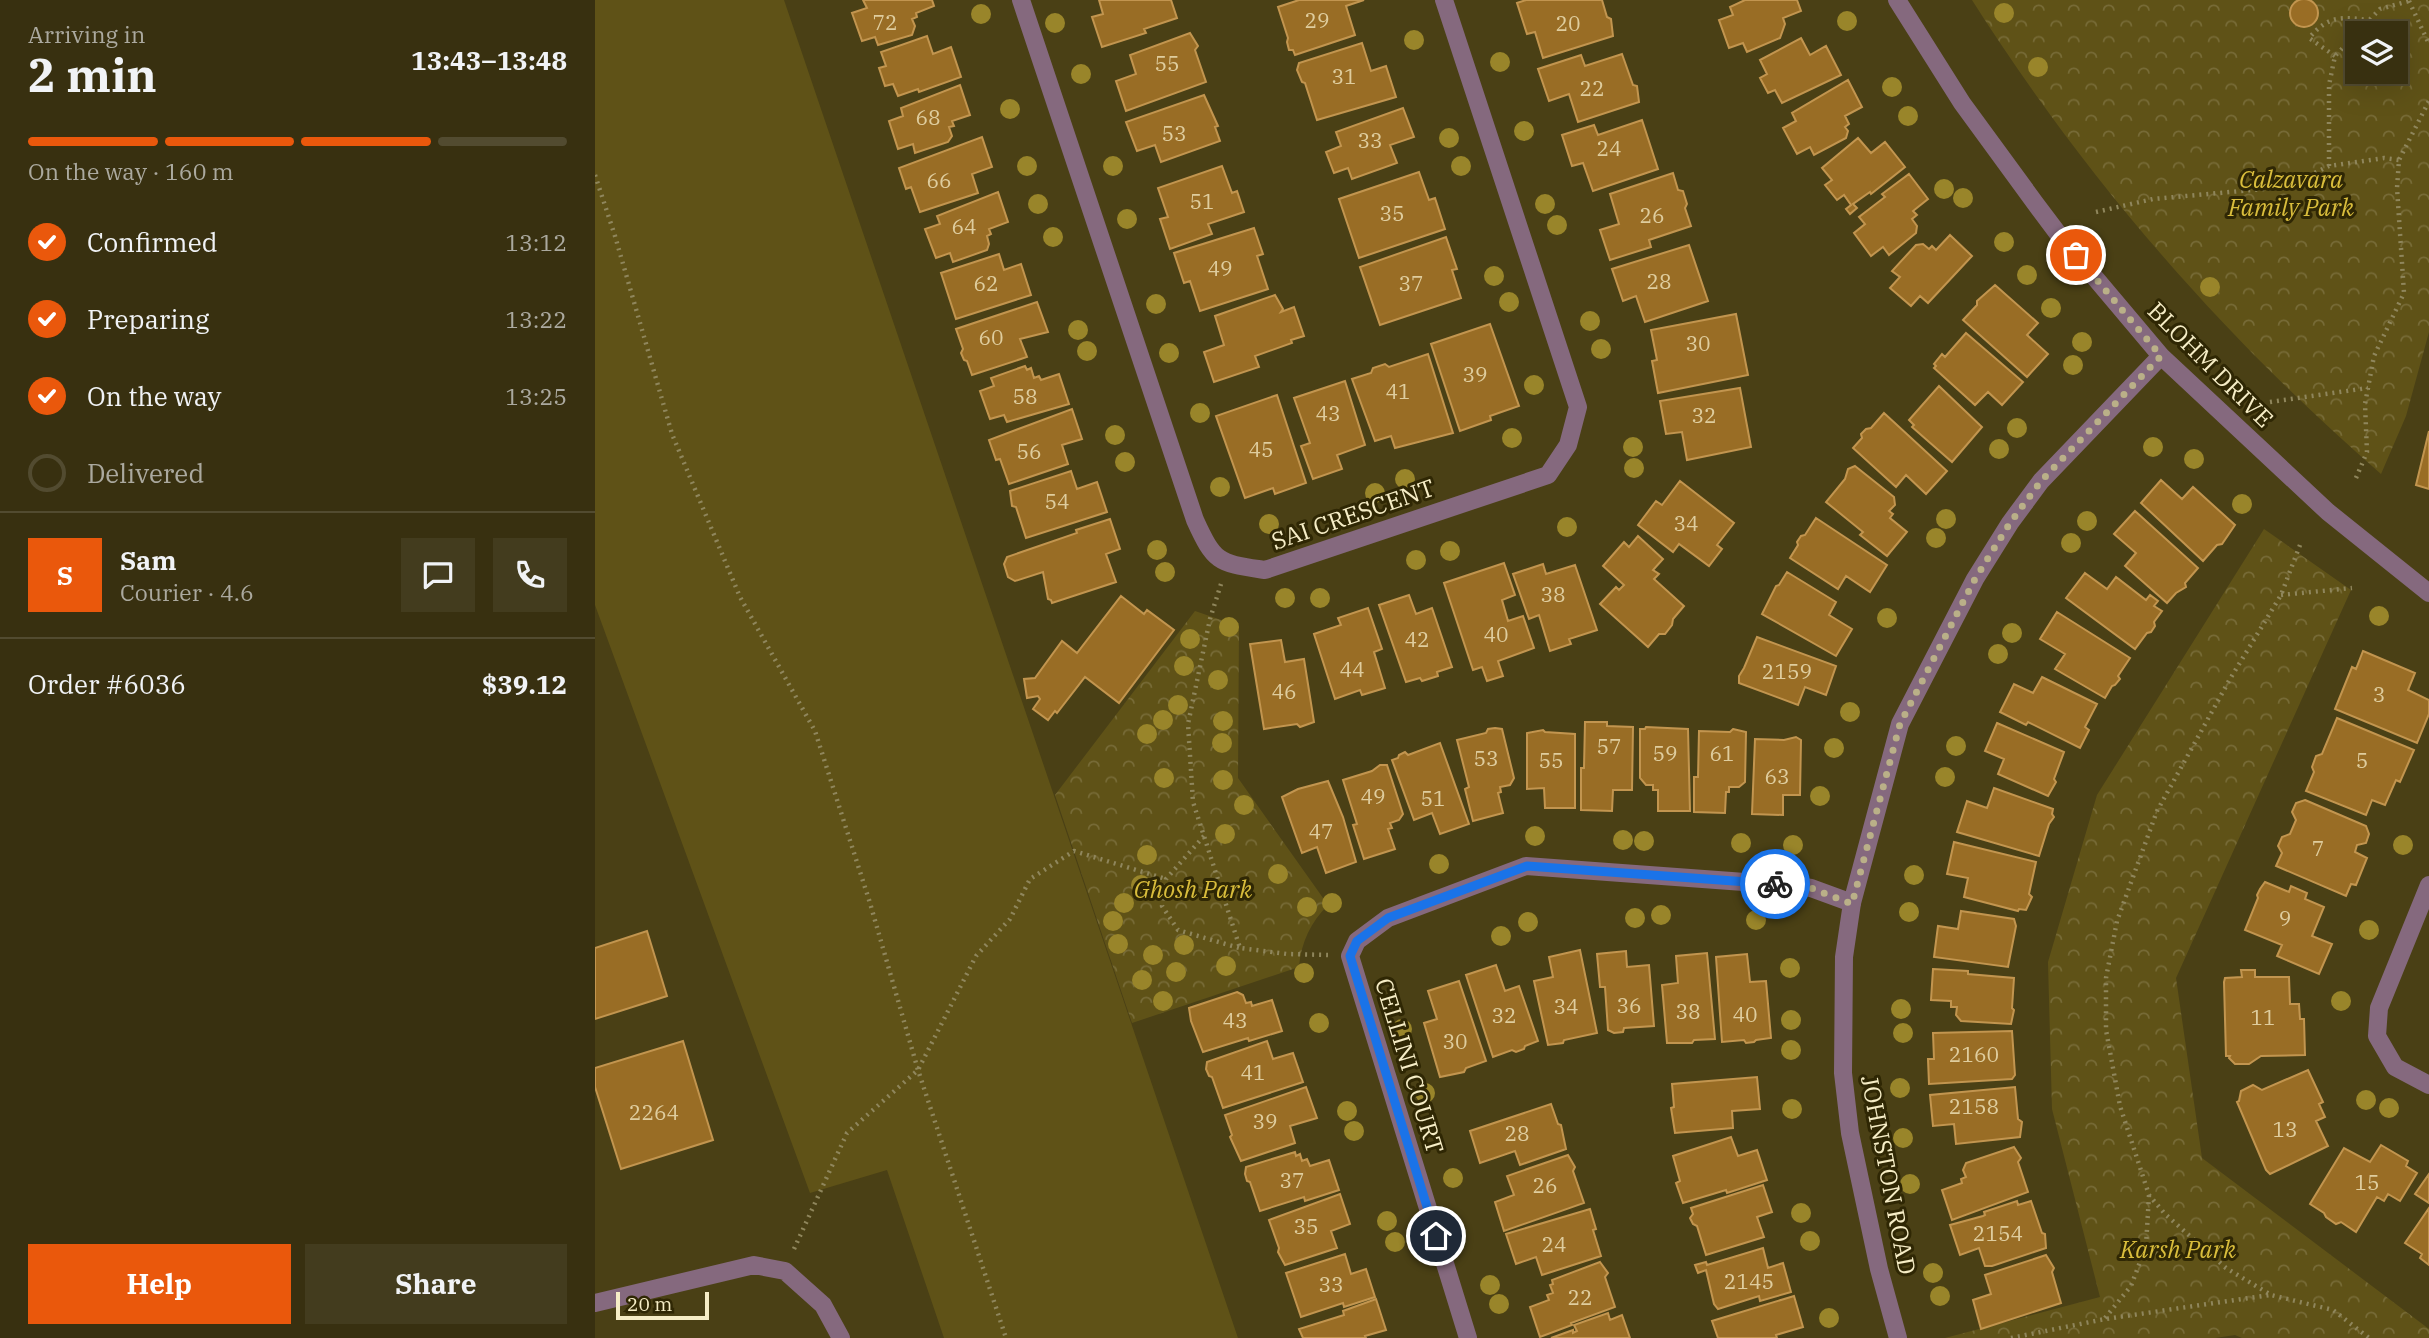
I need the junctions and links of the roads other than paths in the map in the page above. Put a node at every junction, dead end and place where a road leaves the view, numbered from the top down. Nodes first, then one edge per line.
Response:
1 (1021, 0) edge
2 (1444, 0) edge
3 (1897, 0) edge
4 (2161, 356) junction
5 (2429, 593) edge
6 (2429, 885) edge
7 (1852, 904) junction
8 (2429, 1085) edge
9 (595, 1303) edge
10 (841, 1338) edge
11 (1468, 1338) edge
12 (1898, 1338) edge

1 - 2 street, SAI CRESCENT
3 - 4 street, BLOHM DRIVE
4 - 5 street, BLOHM DRIVE
4 - 7 street, JOHNSTON ROAD
6 - 8 street
7 - 11 street, CELLINI COURT
7 - 12 street, JOHNSTON ROAD
9 - 10 street

